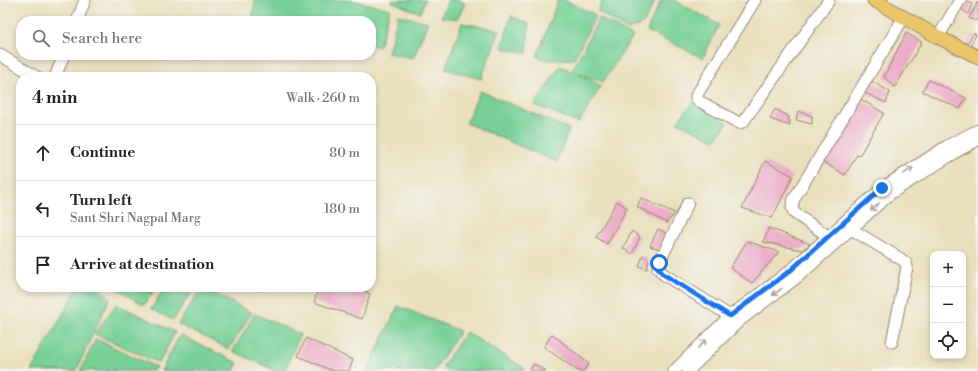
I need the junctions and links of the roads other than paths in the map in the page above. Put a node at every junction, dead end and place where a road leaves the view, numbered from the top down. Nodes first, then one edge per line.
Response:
1 (85, 0) edge
2 (755, 0) edge
3 (829, 0) edge
4 (874, 0) edge
5 (960, 0) edge
6 (79, 16) edge
7 (904, 18) junction
8 (938, 37) junction
9 (0, 55) edge
10 (978, 57) edge
11 (62, 60) edge
12 (29, 72) edge
13 (57, 72) edge
14 (978, 130) edge
15 (978, 140) edge
16 (688, 203) dead end
17 (847, 226) junction
18 (828, 236) junction
19 (730, 316) junction
20 (892, 342) dead end
21 (674, 371) edge
22 (688, 371) edge

1 - 6 street
2 - 3 street
4 - 7 main road
5 - 8 street
7 - 8 main road
7 - 18 street
8 - 10 main road
9 - 12 street
11 - 13 street
17 -> 14 street
15 -> 17 street
16 - 19 street
17 - 18 street
17 - 20 street
17 -> 22 street
18 - 19 street
21 -> 19 street

